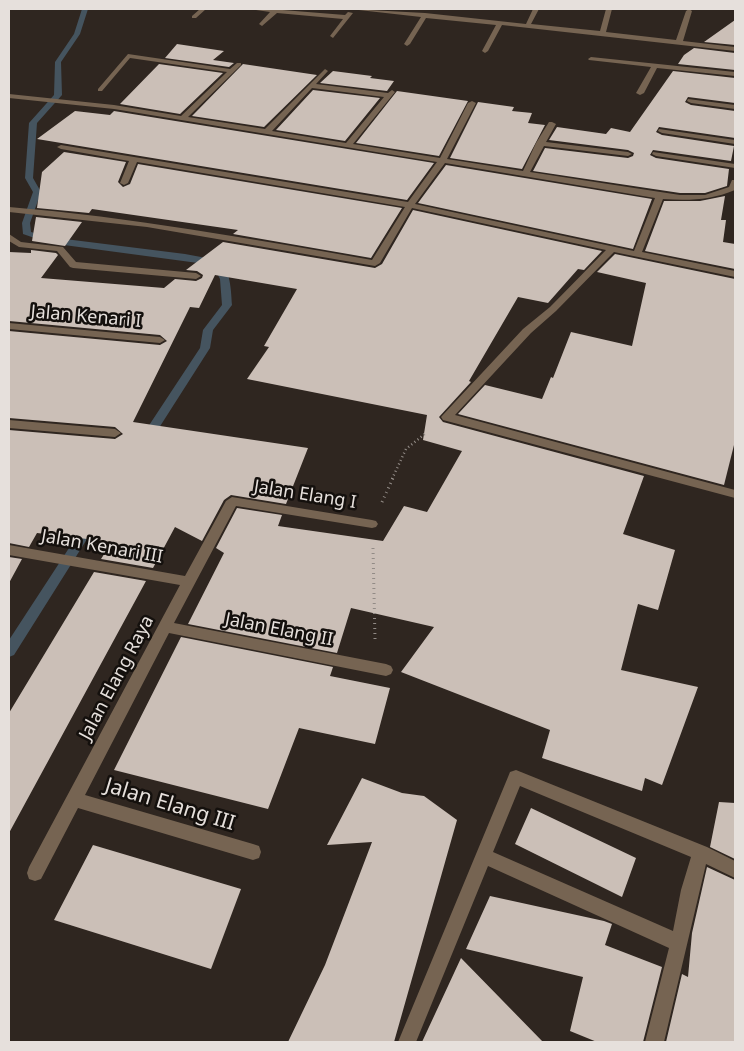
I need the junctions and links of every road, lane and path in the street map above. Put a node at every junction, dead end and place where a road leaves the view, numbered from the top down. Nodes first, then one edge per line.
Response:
1 (203, 9) edge
2 (252, 9) edge
3 (536, 9) edge
4 (609, 9) edge
5 (275, 11) junction
6 (689, 11) dead end
7 (425, 15) junction
8 (194, 17) dead end
9 (346, 17) junction
10 (501, 22) junction
11 (262, 24) dead end
12 (528, 25) junction
13 (602, 33) junction
14 (333, 36) dead end
15 (679, 42) junction
16 (407, 44) dead end
17 (735, 49) edge
18 (485, 50) dead end
19 (591, 59) dead end
20 (239, 64) dead end
21 (655, 66) junction
22 (232, 71) junction
23 (325, 71) dead end
24 (735, 74) edge
25 (311, 86) junction
26 (100, 90) dead end
27 (640, 92) dead end
28 (9, 96) edge
29 (691, 102) dead end
30 (472, 103) dead end
31 (735, 107) edge
32 (182, 119) junction
33 (552, 124) dead end
34 (662, 131) dead end
35 (267, 132) junction
36 (735, 142) edge
37 (540, 143) junction
38 (348, 145) junction
39 (61, 147) dead end
40 (628, 154) dead end
41 (656, 154) dead end
42 (134, 159) junction
43 (443, 160) junction
44 (735, 166) edge
45 (525, 174) junction
46 (735, 182) edge
47 (124, 183) dead end
48 (660, 196) junction
49 (410, 205) junction
50 (9, 210) edge
51 (9, 237) edge
52 (612, 249) junction
53 (638, 254) junction
54 (735, 274) edge
55 (196, 276) dead end
56 (9, 326) edge
57 (160, 340) dead end
58 (9, 424) edge
59 (115, 433) dead end
60 (735, 494) edge
61 (232, 501) joint
62 (372, 524) dead end
63 (9, 550) edge
64 (190, 582) junction
65 (165, 627) junction
66 (386, 670) dead end
67 (74, 799) junction
68 (253, 852) dead end
69 (701, 853) junction
70 (484, 856) junction
71 (735, 870) edge
72 (35, 873) dead end
73 (679, 943) junction
74 (407, 1042) edge
75 (655, 1042) edge

1 - 8 street
2 - 5 street
3 - 12 street
4 - 13 street
5 - 9 street
5 - 11 street
6 - 15 street
7 - 9 street
7 - 10 street
7 - 16 street
9 - 14 street
10 - 12 street
10 - 18 street
12 - 13 street
13 - 15 street
15 - 17 street
19 - 21 street
20 - 22 street
21 - 24 street
21 - 27 street
22 - 26 street
22 - 32 street
23 - 25 street
25 - 35 street
25 - 38 street
28 - 32 street
29 - 31 street
30 - 43 street
32 - 35 street
33 - 37 street
34 - 36 street
35 - 38 street
37 - 40 street
37 - 45 street
38 - 43 street
39 - 42 street
41 - 44 street
42 - 47 street
42 - 49 street
43 - 45 street
43 - 49 street
45 - 48 street
46 - 48 street
48 - 53 street
49 - 50 street
49 - 52 street
51 - 55 street
52 - 53 street
52 - 60 street
53 - 54 street
56 - 57 street, Jalan Kenari I
58 - 59 street
61 - 62 street, Jalan Elang I
61 - 64 street, Jalan Elang Raya
63 - 64 street, Jalan Kenari III
64 - 65 street, Jalan Elang Raya
65 - 66 street, Jalan Elang II
65 - 67 street, Jalan Elang Raya
67 - 68 street, Jalan Elang III
67 - 72 street, Jalan Elang Raya
69 - 70 street
69 - 71 street
69 - 73 street
70 - 73 street
70 - 74 street
73 - 75 street

